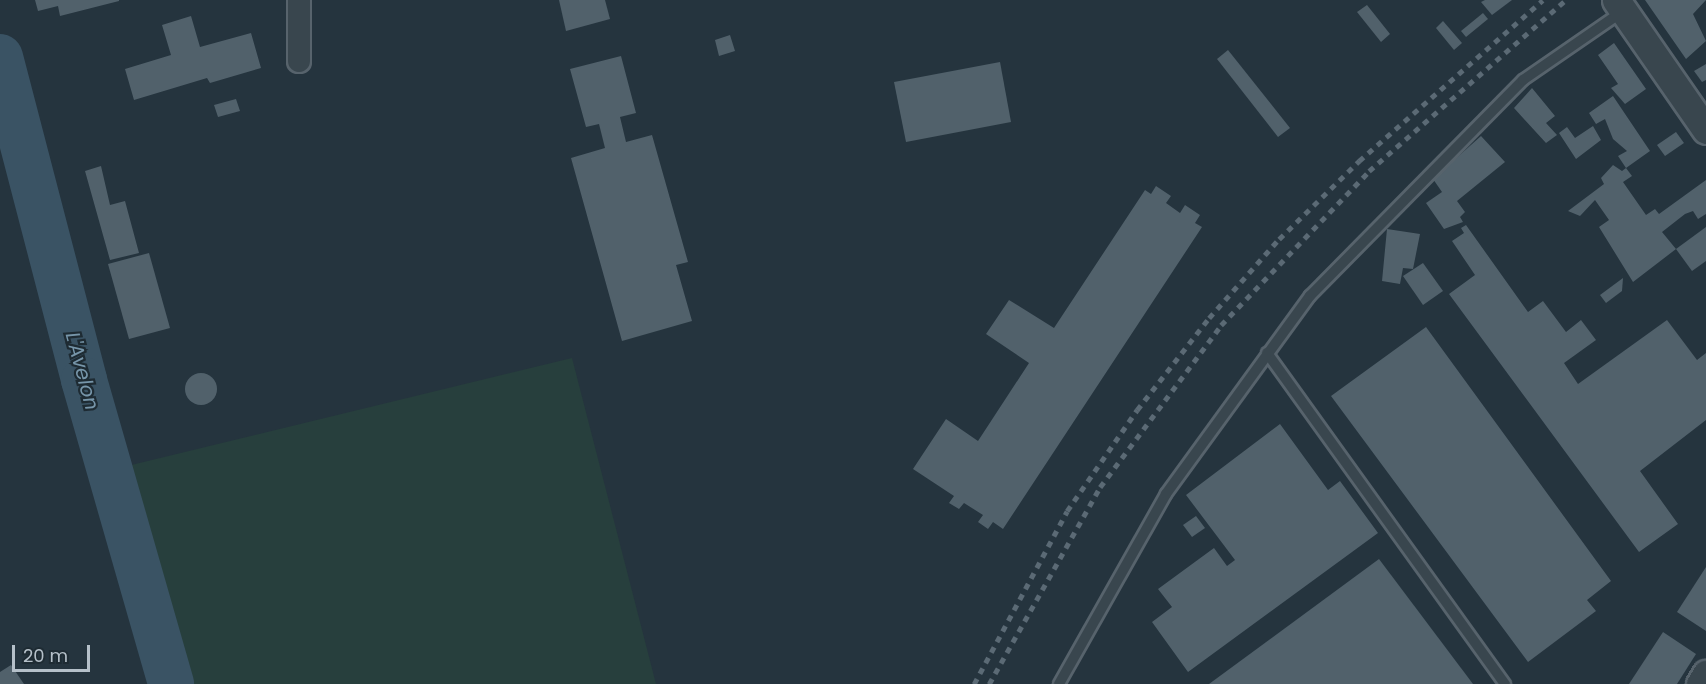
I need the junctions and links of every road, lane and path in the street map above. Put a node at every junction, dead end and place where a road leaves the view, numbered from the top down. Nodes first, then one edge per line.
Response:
1 (299, 0) edge
2 (1620, 5) edge
3 (298, 61) dead end
4 (1705, 127) edge
5 (1267, 353) junction
6 (1706, 674) edge
7 (1059, 684) edge
8 (1505, 684) edge
9 (1700, 684) edge

1 - 3 street
2 - 4 street
2 - 5 lane
5 - 7 lane
5 - 8 lane
6 - 9 street

